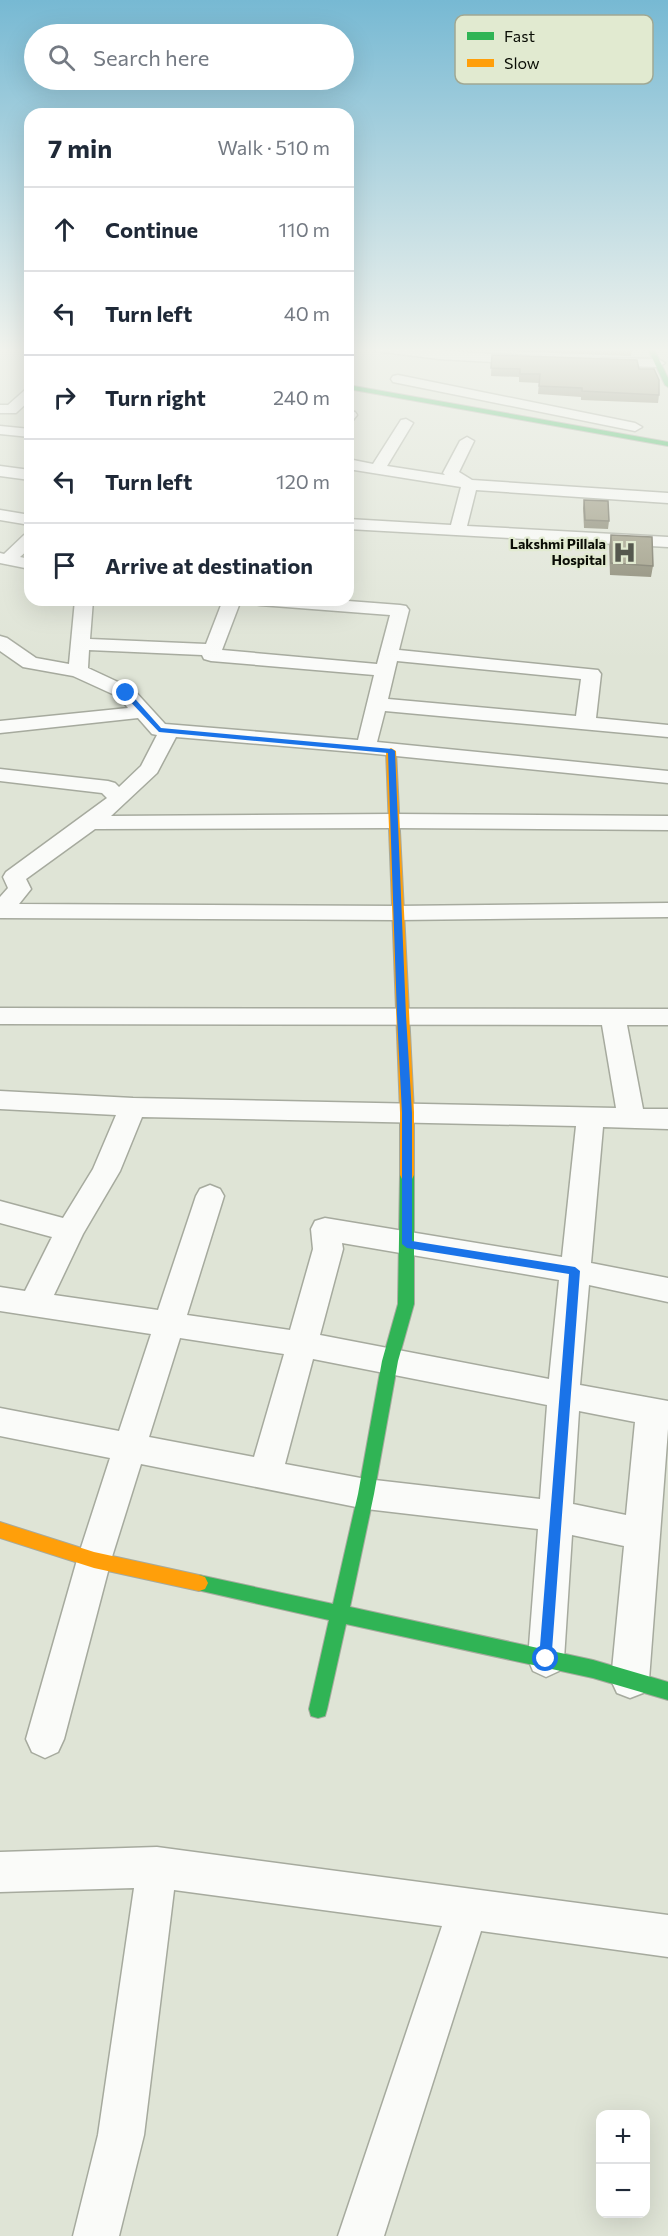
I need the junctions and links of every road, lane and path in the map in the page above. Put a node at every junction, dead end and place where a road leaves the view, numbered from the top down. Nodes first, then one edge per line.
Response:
1 (389, 451) edge
2 (462, 451) edge
3 (354, 465) edge
4 (377, 470) junction
5 (0, 471) edge
6 (24, 474) edge
7 (414, 476) junction
8 (354, 480) edge
9 (469, 485) junction
10 (668, 498) edge
11 (0, 515) edge
12 (24, 519) edge
13 (354, 524) edge
14 (458, 530) junction
15 (668, 542) edge
16 (24, 544) edge
17 (4, 559) edge
18 (24, 563) edge
19 (84, 606) edge
20 (230, 606) edge
21 (352, 606) edge
22 (0, 642) edge
23 (81, 644) junction
24 (213, 650) junction
25 (387, 662) junction
26 (78, 671) junction
27 (377, 704) junction
28 (143, 712) junction
29 (585, 723) junction
30 (0, 727) edge
31 (169, 731) junction
32 (668, 731) edge
33 (366, 747) junction
34 (392, 751) junction
35 (0, 775) edge
36 (668, 777) edge
37 (119, 800) junction
38 (393, 821) junction
39 (90, 823) junction
40 (668, 823) edge
41 (10, 871) edge
42 (668, 910) edge
43 (0, 911) edge
44 (397, 913) junction
45 (0, 1016) edge
46 (401, 1016) junction
47 (613, 1017) junction
48 (668, 1017) edge
49 (0, 1100) edge
50 (132, 1107) junction
51 (407, 1113) junction
52 (590, 1117) junction
53 (631, 1118) junction
54 (668, 1119) edge
55 (210, 1196) dead end
56 (0, 1212) edge
57 (70, 1231) junction
58 (407, 1244) junction
59 (575, 1271) junction
60 (668, 1290) edge
61 (0, 1299) edge
62 (34, 1304) junction
63 (170, 1324) junction
64 (302, 1344) junction
65 (390, 1361) junction
66 (564, 1394) junction
67 (660, 1413) edge
68 (0, 1422) edge
69 (131, 1448) junction
70 (266, 1474) junction
71 (366, 1494) junction
72 (556, 1516) junction
73 (0, 1530) edge
74 (641, 1534) junction
75 (94, 1560) junction
76 (340, 1614) junction
77 (546, 1659) junction
78 (630, 1680) junction
79 (668, 1691) edge
80 (318, 1709) dead end
81 (45, 1739) dead end
82 (157, 1868) junction
83 (0, 1872) edge
84 (468, 1909) junction
85 (668, 1936) edge
86 (96, 2236) edge
87 (361, 2236) edge

1 - 4 street
2 - 9 street
3 - 4 street
4 - 7 street
5 - 6 street
7 - 8 street
7 - 9 street
9 - 10 street
9 - 14 street
11 - 12 street
13 - 14 street
14 - 15 street
16 - 17 street
17 - 18 street
19 - 23 street
20 - 24 street
21 - 25 street
22 - 26 street
23 - 24 street
23 - 26 street
24 - 25 street
25 - 27 street
25 - 29 street
26 - 28 street
27 - 29 street
27 - 33 street
28 - 30 street
28 - 31 street
29 - 32 street
31 - 33 street
31 - 37 street
33 - 34 street
34 - 36 street
34 - 38 street
35 - 37 street
37 - 39 street
38 - 39 street
38 - 40 street
38 - 44 street
39 - 41 street
41 - 43 street
42 - 44 street
43 - 44 street
44 - 46 street
45 - 46 street
46 - 47 street
46 - 51 street
47 - 48 street
47 - 53 street
49 - 50 street
50 - 51 street
50 - 57 street
51 - 52 street
51 - 58 street
52 - 53 street
52 - 59 street
53 - 54 street
55 - 63 street
56 - 57 street
57 - 62 street
58 - 59 street
58 - 64 street
58 - 65 street
59 - 60 street
59 - 66 street
61 - 62 street
62 - 63 street
63 - 64 street
63 - 69 street
64 - 65 street
64 - 70 street
65 - 66 street
65 - 71 street
66 - 67 street
66 - 72 street
67 - 74 street
68 - 69 street
69 - 70 street
69 - 75 street
70 - 71 street
71 - 72 street
71 - 76 street
72 - 74 street
72 - 77 street
73 - 75 street
74 - 78 street
75 - 76 street
75 - 81 street
76 - 77 street
76 - 80 street
77 - 78 street
78 - 79 street
82 - 83 street
82 - 84 street
82 - 86 street
84 - 85 street
84 - 87 street

